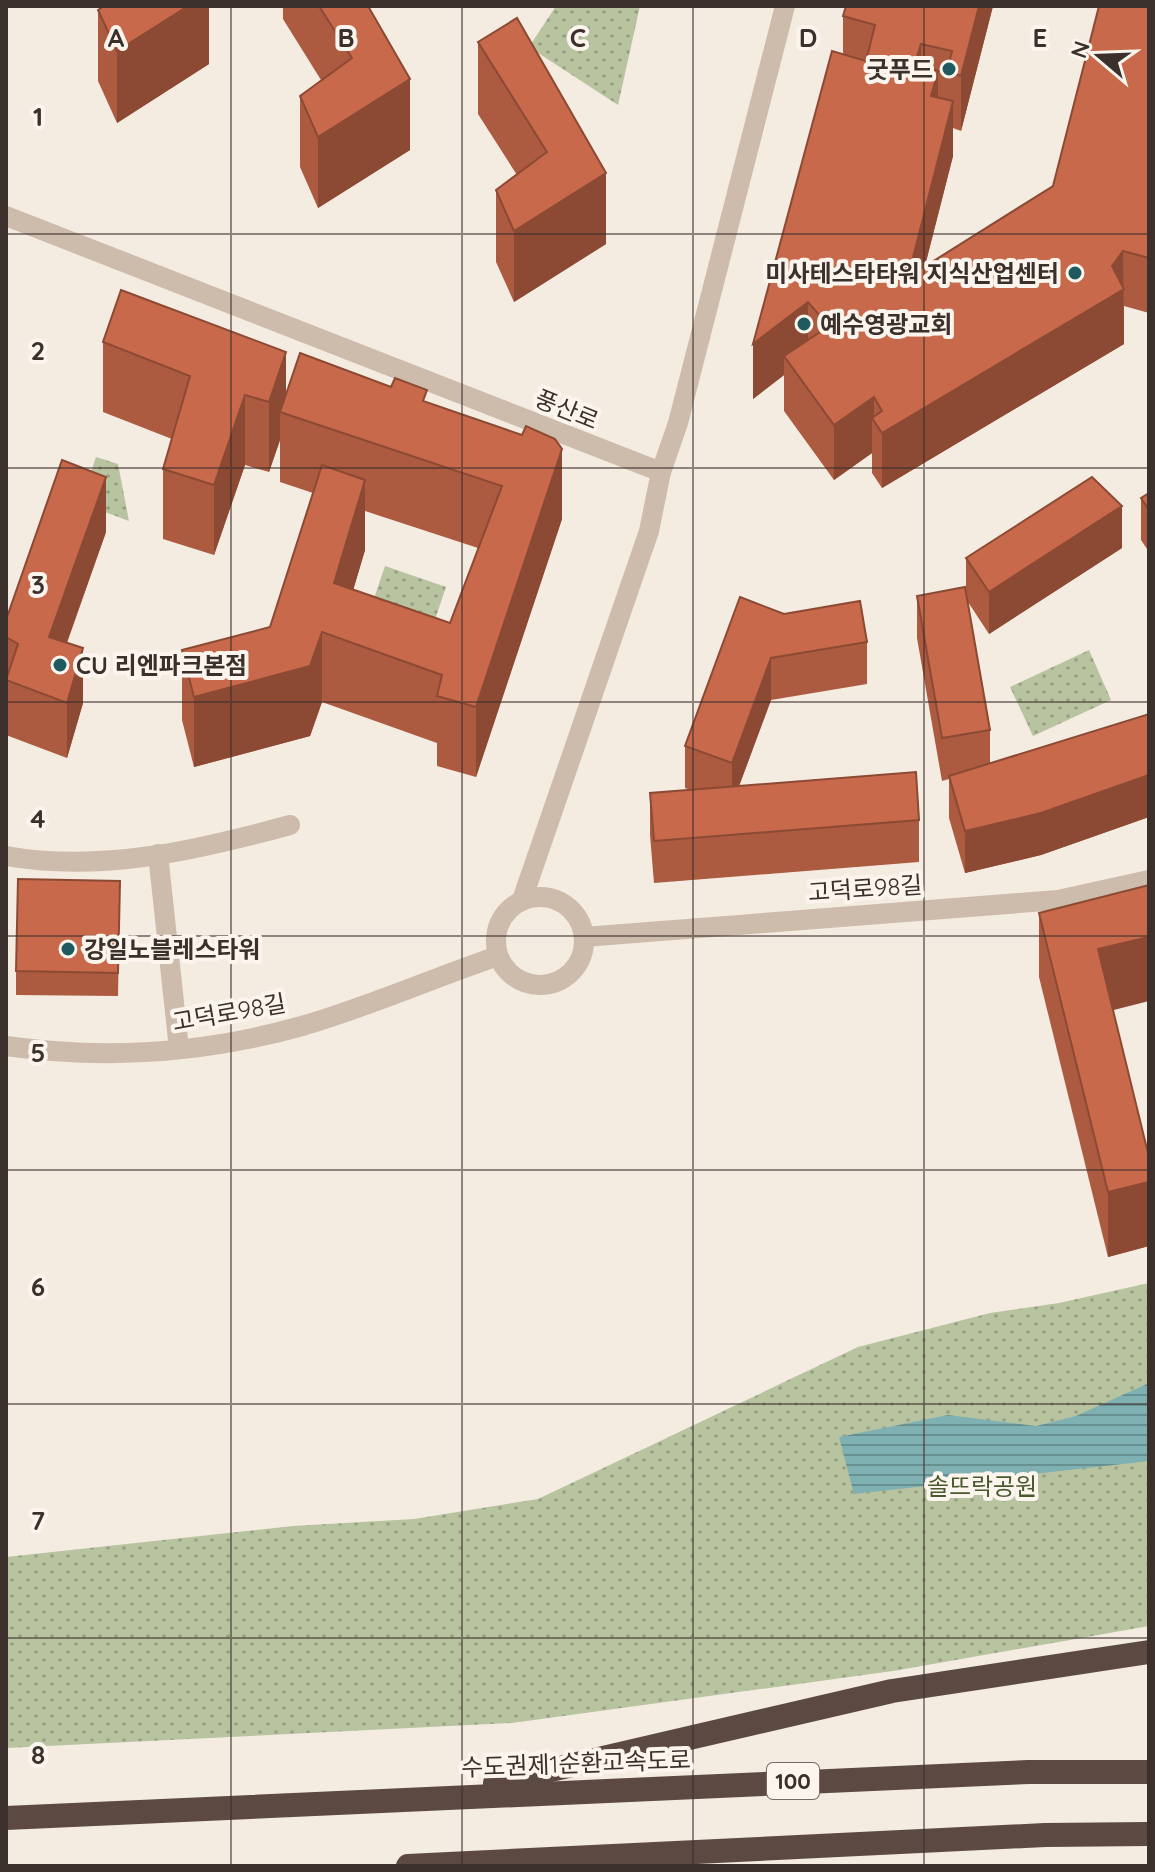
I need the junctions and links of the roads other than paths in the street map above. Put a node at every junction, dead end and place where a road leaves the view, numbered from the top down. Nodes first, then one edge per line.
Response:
1 (785, 6) edge
2 (6, 216) edge
3 (661, 472) junction
4 (290, 825) dead end
5 (158, 854) junction
6 (6, 856) edge
7 (1149, 880) edge
8 (522, 900) junction
9 (584, 937) junction
10 (498, 956) junction
11 (6, 1046) edge
12 (179, 1049) junction
13 (1149, 1652) edge
14 (1149, 1772) edge
15 (438, 1796) junction
16 (6, 1818) edge
17 (1149, 1834) edge
18 (408, 1866) edge

1 - 3 street
2 - 3 street, 풍산로
3 - 8 street
4 - 5 street
5 - 6 street
5 - 12 street
7 - 9 street, 고덕로98길
8 - 9 street
8 - 10 street
9 - 10 street
10 - 12 street, 고덕로98길
11 - 12 street, 고덕로98길
13 - 15 highway
14 - 15 highway, 수도권제1순환고속도로 / 100
15 - 16 highway, 수도권제1순환고속도로 / 100
17 - 18 highway

